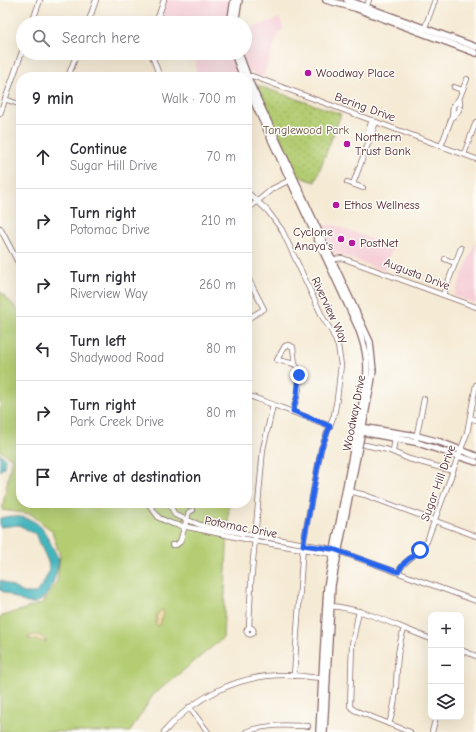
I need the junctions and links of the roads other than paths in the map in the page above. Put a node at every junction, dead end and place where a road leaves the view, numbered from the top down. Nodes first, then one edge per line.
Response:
1 (40, 0) edge
2 (96, 0) edge
3 (164, 0) edge
4 (234, 0) edge
5 (239, 0) edge
6 (326, 0) edge
7 (347, 0) edge
8 (369, 0) edge
9 (435, 0) edge
10 (356, 3) edge
11 (366, 9) junction
12 (34, 16) edge
13 (90, 16) edge
14 (158, 16) edge
15 (231, 16) edge
16 (236, 16) edge
17 (424, 31) junction
18 (476, 47) edge
19 (476, 53) edge
20 (19, 60) edge
21 (74, 60) edge
22 (153, 60) edge
23 (238, 60) edge
24 (241, 60) edge
25 (70, 72) edge
26 (158, 72) edge
27 (244, 72) edge
28 (245, 72) edge
29 (252, 76) edge
30 (466, 79) dead end
31 (454, 87) dead end
32 (252, 90) edge
33 (462, 90) junction
34 (252, 96) edge
35 (5, 99) junction
36 (16, 103) edge
37 (0, 114) edge
38 (374, 121) junction
39 (476, 122) edge
40 (273, 137) junction
41 (441, 146) junction
42 (464, 154) junction
43 (476, 159) edge
44 (292, 179) junction
45 (346, 182) dead end
46 (353, 184) junction
47 (363, 188) dead end
48 (252, 196) edge
49 (258, 200) junction
50 (252, 205) edge
51 (0, 228) edge
52 (461, 248) dead end
53 (16, 258) edge
54 (445, 259) dead end
55 (330, 260) junction
56 (455, 263) junction
57 (252, 285) edge
58 (443, 295) junction
59 (476, 307) edge
60 (252, 316) edge
61 (295, 364) junction
62 (476, 388) edge
63 (252, 397) edge
64 (424, 399) dead end
65 (273, 405) junction
66 (293, 411) junction
67 (470, 418) junction
68 (476, 420) edge
69 (330, 426) junction
70 (361, 428) junction
71 (395, 438) junction
72 (416, 439) junction
73 (365, 445) dead end
74 (393, 452) junction
75 (460, 453) junction
76 (476, 456) edge
77 (476, 462) edge
78 (453, 471) junction
79 (347, 490) junction
80 (152, 508) edge
81 (171, 508) edge
82 (193, 510) dead end
83 (186, 519) junction
84 (435, 521) junction
85 (184, 527) junction
86 (476, 536) edge
87 (255, 539) junction
88 (303, 547) junction
89 (334, 552) junction
90 (398, 572) junction
91 (476, 601) edge
92 (328, 606) junction
93 (360, 611) junction
94 (249, 628) dead end
95 (404, 629) junction
96 (428, 638) edge
97 (464, 651) edge
98 (476, 656) edge
99 (294, 676) junction
100 (324, 678) junction
101 (189, 707) junction
102 (435, 720) edge
103 (389, 724) junction
104 (308, 726) dead end
105 (164, 732) edge
106 (208, 732) edge
107 (246, 732) edge
108 (319, 732) edge
109 (324, 732) edge
110 (410, 732) edge
111 (432, 732) edge

1 - 12 street
2 - 13 street
3 - 14 street
4 - 15 main road
5 - 16 main road
6 - 10 main road
7 - 10 main road
8 - 11 street
9 - 17 street
10 - 11 main road
11 - 17 main road
17 - 18 main road
17 - 19 main road
20 - 35 street
21 - 25 street
22 - 26 street
23 - 27 main road, Woodway Drive
24 - 28 main road, Woodway Drive
29 - 38 street, Bering Drive
30 - 33 street
31 - 33 street
32 - 40 main road, Woodway Drive
33 - 41 street
34 - 40 main road, Woodway Drive
35 - 36 street
35 - 37 street
38 - 41 street, Bering Drive
38 - 46 street
39 - 42 street
40 - 44 main road, Woodway Drive
41 - 42 street, Bering Drive
42 - 43 street, Bering Drive
44 - 49 street
44 - 55 main road, Woodway Drive
45 - 46 street
46 - 47 street
48 - 49 street, Riverview Way
49 - 50 street
49 - 69 street, Riverview Way
51 - 53 street
52 - 56 street
54 - 56 street
55 - 58 street, Augusta Drive
55 - 70 main road, Woodway Drive
56 - 58 street
57 - 60 street
58 - 59 street, Augusta Drive
61 - 61 street
61 - 66 street
62 - 67 street, Sugar Hill Drive
63 - 65 street
64 - 72 street
65 - 66 street
65 - 87 street
66 - 69 street
67 - 68 street
67 - 75 street, Sugar Hill Drive
69 - 88 street, Riverview Way
70 - 71 main road
70 - 72 main road
70 - 79 main road, Woodway Drive
71 - 72 main road
71 - 74 street
72 - 75 main road
73 - 74 street
74 - 78 street
75 - 76 main road
75 - 77 main road
75 - 78 street, Sugar Hill Drive
78 - 84 street, Sugar Hill Drive
79 - 84 street
79 - 89 main road, Woodway Drive
80 - 85 street, Potomac Drive
81 - 83 street, Potomac Drive
82 - 83 street
83 - 85 street
83 - 87 street, Potomac Drive
84 - 86 street
84 - 90 street, Sugar Hill Drive
85 - 87 street, Potomac Drive
87 - 88 street, Potomac Drive
87 - 94 street
88 - 89 street, Potomac Drive
88 - 99 street, Riverview Way
89 - 90 street, Potomac Drive
89 - 92 main road, Woodway Drive
90 - 91 street, Potomac Drive
92 - 93 street
92 - 100 main road, Woodway Drive
93 - 95 street
93 - 103 street
95 - 96 street
95 - 103 street
97 - 98 street
99 - 100 street
99 - 101 street
100 - 108 main road, Woodway Drive
100 - 109 main road, Woodway Drive
101 - 105 street
101 - 106 street
102 - 111 street
103 - 110 street
104 - 107 street

